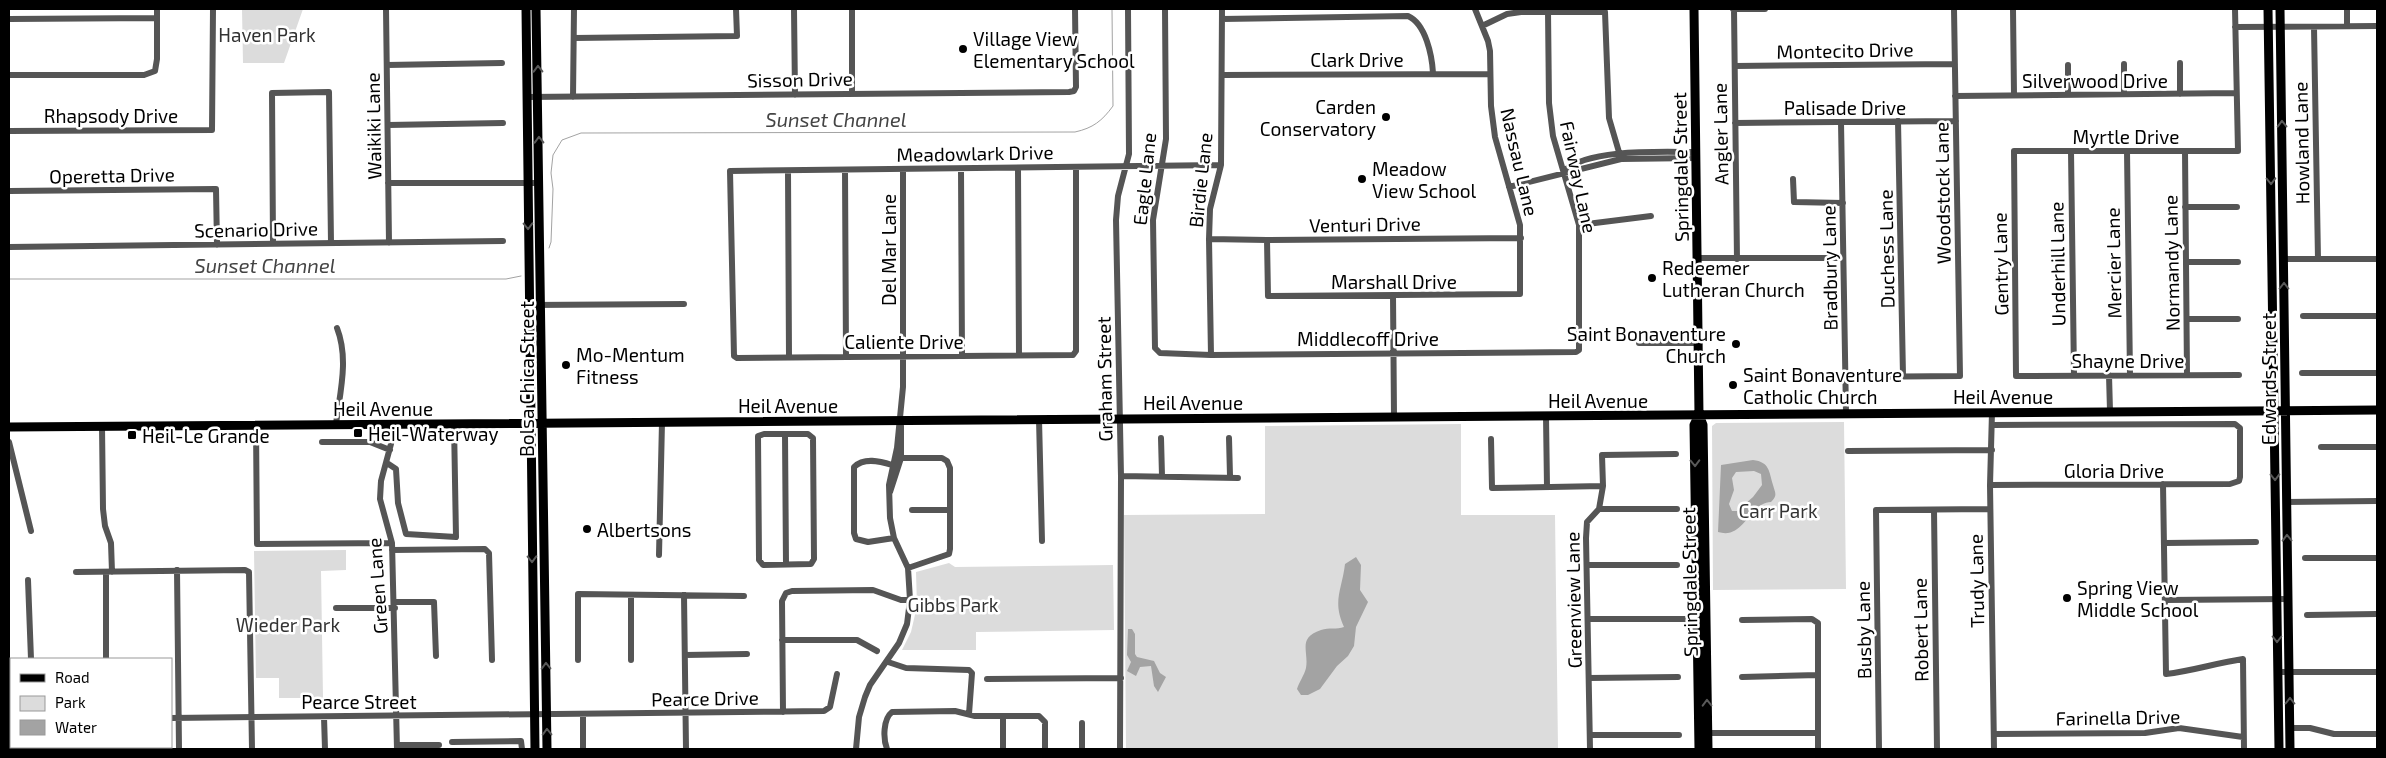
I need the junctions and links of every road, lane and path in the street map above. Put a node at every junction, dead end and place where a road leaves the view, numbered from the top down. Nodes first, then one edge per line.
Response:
1 (157, 9) edge
2 (212, 9) edge
3 (386, 9) edge
4 (526, 9) edge
5 (536, 9) edge
6 (574, 9) edge
7 (736, 9) edge
8 (794, 9) edge
9 (852, 9) edge
10 (1075, 9) edge
11 (1128, 9) edge
12 (1165, 9) edge
13 (1222, 9) edge
14 (1475, 9) edge
15 (1694, 9) edge
16 (1734, 9) edge
17 (1765, 9) edge
18 (1954, 9) edge
19 (2013, 9) edge
20 (2235, 9) edge
21 (2268, 9) edge
22 (2280, 9) edge
23 (2347, 9) edge
24 (1548, 11) junction
25 (157, 18) junction
26 (1222, 18) junction
27 (9, 19) edge
28 (1482, 26) junction
29 (2347, 26) junction
30 (2377, 26) edge
31 (2235, 27) junction
32 (2269, 27) junction
33 (2281, 27) junction
34 (2314, 27) junction
35 (574, 38) junction
36 (502, 63) dead end
37 (1955, 64) junction
38 (2124, 64) dead end
39 (2180, 64) dead end
40 (387, 65) junction
41 (1735, 66) junction
42 (2068, 66) dead end
43 (1433, 73) junction
44 (1490, 74) junction
45 (9, 75) edge
46 (1222, 75) junction
47 (2236, 93) junction
48 (794, 94) junction
49 (852, 94) junction
50 (2124, 94) junction
51 (2180, 94) junction
52 (2014, 95) junction
53 (2068, 95) junction
54 (1955, 96) junction
55 (538, 97) junction
56 (574, 97) junction
57 (527, 98) junction
58 (1898, 121) junction
59 (1956, 121) junction
60 (1841, 122) junction
61 (502, 123) dead end
62 (1735, 123) junction
63 (388, 125) junction
64 (9, 130) edge
65 (2014, 151) joint
66 (2071, 151) junction
67 (2127, 151) junction
68 (2185, 151) junction
69 (1696, 155) junction
70 (1620, 156) junction
71 (1163, 165) junction
72 (1221, 165) junction
73 (1126, 166) junction
74 (1076, 167) junction
75 (1018, 168) junction
76 (903, 169) junction
77 (961, 169) junction
78 (845, 170) junction
79 (788, 171) junction
80 (1564, 171) junction
81 (1792, 179) dead end
82 (388, 183) junction
83 (527, 183) junction
84 (539, 183) junction
85 (1508, 187) junction
86 (9, 191) edge
87 (1843, 204) junction
88 (2185, 207) junction
89 (2237, 207) dead end
90 (1651, 216) dead end
91 (1578, 225) junction
92 (1521, 238) junction
93 (1209, 239) junction
94 (1267, 240) junction
95 (503, 241) dead end
96 (331, 243) junction
97 (389, 243) junction
98 (273, 244) junction
99 (216, 245) junction
100 (9, 247) edge
101 (1697, 258) junction
102 (1843, 258) junction
103 (1737, 259) junction
104 (2284, 259) junction
105 (2318, 259) junction
106 (2377, 259) edge
107 (2187, 262) junction
108 (2238, 262) dead end
109 (1520, 294) joint
110 (1393, 295) junction
111 (542, 304) junction
112 (684, 304) dead end
113 (530, 305) junction
114 (2303, 316) dead end
115 (2377, 316) edge
116 (2187, 319) junction
117 (2238, 319) dead end
118 (337, 328) dead end
119 (1639, 343) dead end
120 (1698, 343) junction
121 (1579, 350) joint
122 (1157, 352) joint
123 (1393, 353) junction
124 (1211, 355) junction
125 (846, 356) junction
126 (904, 356) junction
127 (962, 356) junction
128 (1018, 356) junction
129 (789, 357) junction
130 (735, 358) joint
131 (2302, 373) dead end
132 (2377, 373) edge
133 (2074, 375) junction
134 (2110, 375) junction
135 (2130, 375) junction
136 (2187, 375) junction
137 (2239, 375) dead end
138 (1903, 376) junction
139 (2016, 376) joint
140 (1845, 377) junction
141 (2274, 410) junction
142 (2285, 410) junction
143 (2377, 410) edge
144 (2110, 411) junction
145 (1992, 412) junction
146 (1846, 413) junction
147 (1698, 415) junction
148 (1394, 416) junction
149 (1546, 416) junction
150 (1120, 418) junction
151 (1038, 419) junction
152 (900, 420) junction
153 (799, 421) junction
154 (662, 422) junction
155 (531, 423) junction
156 (542, 423) junction
157 (336, 424) junction
158 (393, 424) junction
159 (454, 424) junction
160 (256, 425) junction
161 (1992, 425) junction
162 (102, 426) junction
163 (9, 427) edge
164 (785, 434) junction
165 (799, 434) junction
166 (1160, 438) dead end
167 (1229, 438) dead end
168 (1491, 439) dead end
169 (9, 442) edge
170 (322, 442) dead end
171 (2321, 447) dead end
172 (2377, 447) edge
173 (390, 450) junction
174 (1992, 450) junction
175 (1848, 451) dead end
176 (1676, 454) dead end
177 (902, 458) junction
178 (387, 463) junction
179 (892, 465) junction
180 (1120, 476) junction
181 (1162, 476) junction
182 (1230, 476) junction
183 (1238, 478) dead end
184 (2239, 481) joint
185 (2163, 484) junction
186 (1990, 485) junction
187 (1603, 486) junction
188 (1546, 487) junction
189 (890, 492) junction
190 (2377, 501) edge
191 (2286, 502) junction
192 (1599, 509) junction
193 (1676, 509) dead end
194 (1990, 509) junction
195 (532, 510) junction
196 (544, 510) junction
197 (912, 510) dead end
198 (950, 510) junction
199 (1934, 510) junction
200 (31, 531) dead end
201 (894, 538) junction
202 (1042, 541) dead end
203 (2165, 542) junction
204 (2256, 542) dead end
205 (392, 547) junction
206 (659, 555) dead end
207 (2305, 558) dead end
208 (2377, 558) edge
209 (786, 564) junction
210 (1587, 565) junction
211 (1677, 565) dead end
212 (908, 568) junction
213 (177, 570) junction
214 (76, 572) dead end
215 (109, 572) junction
216 (28, 580) dead end
217 (631, 595) junction
218 (684, 595) junction
219 (744, 596) dead end
220 (2276, 599) junction
221 (2288, 599) junction
222 (910, 600) junction
223 (2165, 600) junction
224 (394, 605) junction
225 (336, 608) dead end
226 (2377, 614) edge
227 (2306, 615) dead end
228 (1588, 619) junction
229 (1701, 619) junction
230 (1742, 620) dead end
231 (782, 640) junction
232 (877, 651) dead end
233 (746, 654) dead end
234 (685, 655) junction
235 (436, 656) dead end
236 (31, 658) edge
237 (106, 658) edge
238 (492, 660) dead end
239 (578, 660) dead end
240 (631, 660) dead end
241 (888, 662) junction
242 (2277, 672) junction
243 (2290, 672) junction
244 (2377, 672) edge
245 (837, 674) dead end
246 (1818, 675) junction
247 (1742, 676) dead end
248 (1678, 677) dead end
249 (1121, 678) junction
250 (1589, 678) junction
251 (987, 679) dead end
252 (783, 712) junction
253 (685, 713) junction
254 (583, 714) junction
255 (969, 714) junction
256 (534, 715) junction
257 (546, 715) junction
258 (324, 716) junction
259 (396, 716) junction
260 (1003, 716) junction
261 (252, 717) junction
262 (175, 718) edge
263 (1082, 723) dead end
264 (2290, 728) junction
265 (1703, 733) junction
266 (1818, 733) junction
267 (1679, 734) dead end
268 (1994, 734) junction
269 (2377, 734) edge
270 (1590, 735) junction
271 (2243, 737) junction
272 (452, 742) dead end
273 (439, 745) dead end
274 (397, 747) edge
275 (179, 749) edge
276 (252, 749) edge
277 (325, 749) edge
278 (522, 749) edge
279 (535, 749) edge
280 (547, 749) edge
281 (584, 749) edge
282 (686, 749) edge
283 (856, 749) edge
284 (887, 749) edge
285 (1004, 749) edge
286 (1045, 749) edge
287 (1082, 749) edge
288 (1120, 749) edge
289 (1590, 749) edge
290 (1699, 749) edge
291 (1708, 749) edge
292 (1818, 749) edge
293 (1879, 749) edge
294 (1937, 749) edge
295 (1994, 749) edge
296 (2244, 749) edge
297 (2279, 749) edge
298 (2290, 749) edge

1 - 25 street
2 - 64 street, Rhapsody Drive
3 - 40 street, Waikiki Lane
4 - 57 main road, Bolsa Chica Street
55 -> 5 main road, Bolsa Chica Street
6 - 35 street
7 - 35 street
8 - 48 street
9 - 49 street
10 - 49 street, Sisson Drive
11 - 73 street, Graham Street
12 - 71 street, Eagle Lane
13 - 26 street, Birdie Lane
14 - 28 street, Nassau Lane
15 - 69 main road, Springdale Street
16 - 17 street
16 - 41 street, Angler Lane
18 - 37 street, Woodstock Lane
19 - 52 street
20 - 31 street
21 - 32 main road, Edwards Street
22 - 33 main road, Edwards Street
23 - 29 street
24 - 28 street
24 - 70 street
24 - 80 street, Fairway Lane
25 - 27 street
25 - 45 street
26 - 43 street
26 - 46 street, Birdie Lane
28 - 44 street, Nassau Lane
29 - 30 street
29 - 34 street
31 - 32 street
31 - 47 street
32 - 33 street
32 -> 141 main road, Edwards Street
33 - 34 street
104 -> 33 main road, Edwards Street
34 - 105 street, Howland Lane
35 - 56 street
36 - 40 street
37 - 41 street, Montecito Drive
37 - 54 street, Woodstock Lane
38 - 50 street
39 - 51 street
40 - 63 street, Waikiki Lane
41 - 62 street, Angler Lane
42 - 53 street
43 - 44 street, Clark Drive
43 - 46 street, Clark Drive
44 - 85 street, Nassau Lane
46 - 72 street, Birdie Lane
47 - 51 street, Silverwood Drive
47 - 68 street, Myrtle Drive
48 - 49 street, Sisson Drive
48 - 56 street, Sisson Drive
50 - 51 street, Silverwood Drive
50 - 53 street, Silverwood Drive
52 - 53 street, Silverwood Drive
52 - 54 street, Silverwood Drive
54 - 59 street, Woodstock Lane
55 - 56 street, Sisson Drive
55 - 57 street, Sisson Drive
84 -> 55 main road, Bolsa Chica Street
57 - 83 main road, Bolsa Chica Street
58 - 59 street, Palisade Drive
58 - 60 street, Palisade Drive
58 - 138 street, Duchess Lane
59 - 138 street, Woodstock Lane
60 - 62 street, Palisade Drive
60 - 87 street, Bradbury Lane
61 - 63 street
62 - 103 street, Angler Lane
63 - 82 street, Waikiki Lane
65 - 66 street, Myrtle Drive
65 - 139 street, Gentry Lane
66 - 67 street, Myrtle Drive
66 - 133 street, Underhill Lane
67 - 68 street, Myrtle Drive
67 - 135 street, Mercier Lane
68 - 88 street, Normandy Lane
69 - 70 street
69 - 101 main road, Springdale Street
70 - 80 street
71 - 72 street, Meadowlark Drive
71 - 73 street, Meadowlark Drive
71 - 122 street, Eagle Lane
72 - 93 street, Birdie Lane
73 - 74 street, Meadowlark Drive
73 - 150 street, Graham Street
74 - 75 street, Meadowlark Drive
74 - 128 street, Caliente Drive
75 - 77 street, Meadowlark Drive
75 - 128 street
76 - 77 street, Meadowlark Drive
76 - 78 street, Meadowlark Drive
76 - 126 street, Del Mar Lane
77 - 127 street
78 - 79 street, Meadowlark Drive
78 - 125 street
79 - 129 street
79 - 130 street, Meadowlark Drive
80 - 85 street
80 - 91 street, Fairway Lane
81 - 87 street
82 - 83 street
82 - 97 street, Waikiki Lane
83 - 84 street
83 -> 113 main road, Bolsa Chica Street
84 - 111 main road, Bolsa Chica Street
85 - 92 street, Nassau Lane
86 - 99 street, Operetta Drive
87 - 102 street, Bradbury Lane
88 - 89 street
88 - 107 street, Normandy Lane
90 - 91 street
91 - 121 street, Fairway Lane
92 - 94 street, Venturi Drive
92 - 109 street, Nassau Lane
93 - 94 street, Venturi Drive
93 - 124 street, Birdie Lane
94 - 110 street, Marshall Drive
95 - 97 street, Scenario Drive
96 - 97 street, Scenario Drive
96 - 98 street, Scenario Drive
96 - 98 street
98 - 99 street, Scenario Drive
99 - 100 street, Scenario Drive
101 - 103 street
101 - 120 main road, Springdale Street
102 - 103 street
102 - 140 street, Bradbury Lane
104 - 105 street
142 -> 104 main road, Edwards Street
105 - 106 street
107 - 108 street
107 - 116 street, Normandy Lane
109 - 110 street, Marshall Drive
110 - 123 street
111 - 112 street
111 - 113 street
111 - 156 main road, Bolsa Chica Street
113 - 155 main road, Bolsa Chica Street
114 - 115 street
116 - 117 street
116 - 136 street, Normandy Lane
118 - 157 street
119 - 120 street
120 - 147 main road, Springdale Street
121 - 123 street, Middlecoff Drive
122 - 124 street, Middlecoff Drive
123 - 124 street, Middlecoff Drive
123 - 148 street
125 - 126 street, Caliente Drive
125 - 129 street, Caliente Drive
126 - 127 street, Caliente Drive
126 - 152 street, Del Mar Lane
127 - 128 street, Caliente Drive
129 - 130 street, Caliente Drive
131 - 132 street
133 - 134 street, Shayne Drive
133 - 139 street, Shayne Drive
134 - 135 street, Shayne Drive
134 - 144 street
135 - 136 street, Shayne Drive
136 - 137 street, Shayne Drive
138 - 140 street
140 - 146 street, Bradbury Lane
141 - 142 main road, Heil Avenue
141 - 144 main road, Heil Avenue
141 -> 220 main road, Edwards Street
142 - 143 main road, Heil Avenue
142 - 191 main road, Edwards Street
144 - 145 main road, Heil Avenue
145 - 146 main road, Heil Avenue
145 - 161 street, Trudy Lane
146 - 147 main road, Heil Avenue
147 - 149 main road, Heil Avenue
147 - 229 main road, Springdale Street
148 - 149 main road, Heil Avenue
148 - 150 main road, Heil Avenue
149 - 188 street
150 - 151 main road, Heil Avenue
150 - 180 street, Graham Street
151 - 152 main road, Heil Avenue
151 - 202 street
152 - 153 main road, Heil Avenue
152 - 177 street
152 - 179 street
153 - 154 main road, Heil Avenue
153 - 165 street
154 - 156 main road, Heil Avenue
154 - 206 street
155 - 156 main road, Heil Avenue
155 - 159 main road, Heil Avenue
155 - 195 main road, Bolsa Chica Street
156 - 196 main road, Bolsa Chica Street
157 - 158 main road, Heil Avenue
157 - 160 main road, Heil Avenue
158 - 159 main road, Heil Avenue
158 - 173 street, Green Lane
159 - 178 street
160 - 162 main road, Heil Avenue
160 - 205 street
161 - 174 street, Trudy Lane
161 - 184 street, Heil Avenue
162 - 163 main road, Heil Avenue
162 - 215 street
164 - 165 street
164 - 209 street
164 - 209 street
165 - 209 street
166 - 181 street
167 - 182 street
168 - 188 street
169 - 200 street
170 - 173 street
171 - 172 street
173 - 178 street, Green Lane
174 - 175 street
174 - 186 street, Trudy Lane
176 - 187 street, Greenview Lane
177 - 189 street
177 - 198 street
178 - 205 street, Green Lane
179 - 189 street
179 - 201 street
180 - 181 street
180 - 249 street, Graham Street
181 - 182 street
182 - 183 street
184 - 185 street, Gloria Drive
185 - 186 street, Gloria Drive
185 - 203 street
186 - 194 street, Trudy Lane
187 - 188 street
187 - 192 street, Greenview Lane
189 - 201 street
190 - 191 street
221 -> 191 main road, Edwards Street
192 - 193 street
192 - 210 street, Greenview Lane
194 - 199 street
194 - 268 street, Trudy Lane
195 - 196 main road
195 -> 256 main road, Bolsa Chica Street
257 -> 196 main road, Bolsa Chica Street
197 - 198 street
198 - 212 street
199 - 293 street, Busby Lane
199 - 294 street, Robert Lane
201 - 212 street
203 - 204 street
203 - 223 street
205 - 224 street, Green Lane
205 - 238 street
207 - 208 street
210 - 211 street
210 - 228 street, Greenview Lane
212 - 222 street
213 - 215 street
213 - 261 street
213 - 262 street
214 - 215 street
215 - 237 street
216 - 236 street
217 - 218 street
217 - 239 street
217 - 240 street
218 - 219 street
218 - 234 street
220 - 221 street
220 - 223 street
220 -> 242 main road, Edwards Street
221 - 243 main road, Edwards Street
222 - 231 street
222 - 241 street
223 - 271 street
224 - 225 street
224 - 235 street
224 - 259 street, Green Lane
226 - 227 street
228 - 229 street
228 - 250 street, Greenview Lane
229 - 265 main road, Springdale Street
230 - 246 street
231 - 232 street
231 - 252 street
233 - 234 street
234 - 253 street
241 - 255 street
241 - 283 street
242 - 243 street
242 - 297 main road, Edwards Street
243 - 244 street
264 -> 243 main road, Edwards Street
245 - 252 street, Pearce Drive
246 - 247 street
246 - 266 street
248 - 250 street
249 - 251 street
249 - 288 street, Graham Street
250 - 270 street, Greenview Lane
252 - 253 street, Pearce Drive
253 - 254 street, Pearce Drive
253 - 282 street
254 - 257 street, Pearce Drive
254 - 281 street
255 - 260 street
255 - 284 street
256 - 257 street, Pearce Street
256 - 259 street, Pearce Street
256 - 279 main road, Bolsa Chica Street
280 -> 257 main road, Bolsa Chica Street
258 - 259 street, Pearce Street
258 - 261 street, Pearce Street
258 - 277 street
259 - 274 street, Green Lane
260 - 285 street
260 - 286 street
261 - 262 street, Pearce Street
261 - 276 street
262 - 275 street
263 - 287 street
264 - 269 street
264 - 298 main road, Edwards Street
265 - 266 street
265 - 290 main road, Springdale Street
265 - 291 main road, Springdale Street
266 - 292 street
267 - 270 street
268 - 271 street, Farinella Drive
268 - 295 street, Trudy Lane
270 - 289 street, Greenview Lane
271 - 296 street
272 - 278 street
273 - 274 street

